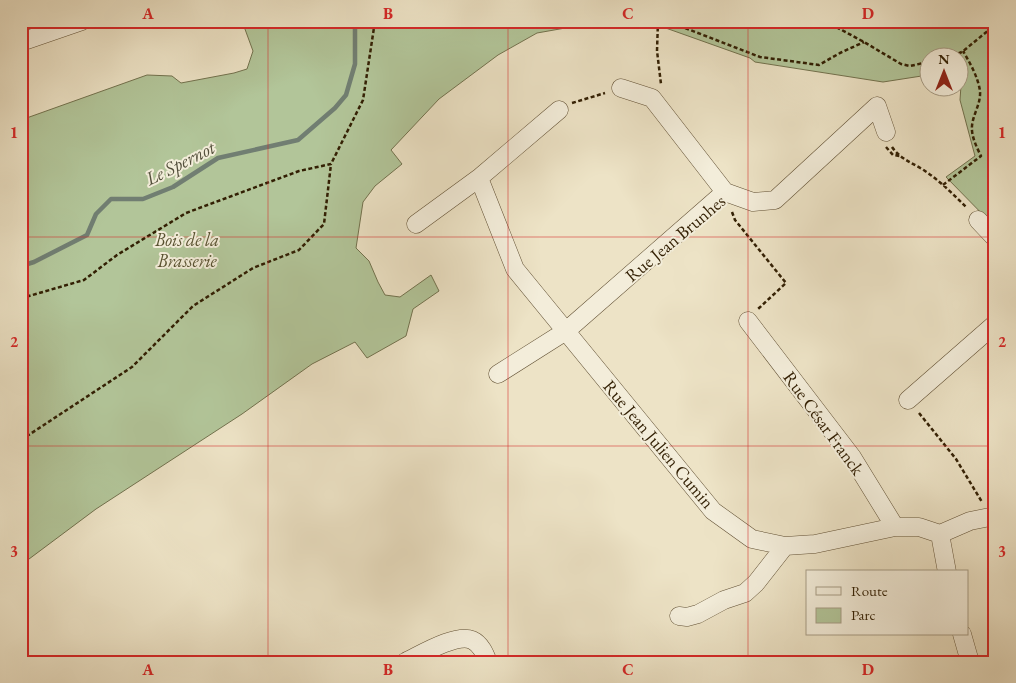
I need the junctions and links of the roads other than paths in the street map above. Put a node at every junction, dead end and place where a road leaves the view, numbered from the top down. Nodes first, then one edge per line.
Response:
1 (82, 21) edge
2 (21, 42) edge
3 (621, 88) road end
4 (559, 110) road end
5 (886, 132) dead end
6 (479, 178) junction
7 (725, 192) junction
8 (978, 220) road end
9 (416, 224) dead end
10 (995, 238) edge
11 (748, 321) road end
12 (995, 324) edge
13 (566, 331) junction
14 (498, 374) dead end
15 (908, 400) road end
16 (992, 516) edge
17 (895, 527) junction
18 (940, 534) junction
19 (785, 546) junction
20 (947, 570) edge
21 (679, 616) dead end
22 (963, 636) edge
23 (406, 662) edge
24 (488, 662) edge
25 (970, 662) edge

1 - 2 street
3 - 7 street
4 - 6 street
5 - 7 street, Rue Jean Brunhes
6 - 9 street
6 - 13 street, Rue Jean Julien Cumin
7 - 13 street, Rue Jean Brunhes
8 - 10 street
11 - 17 street, Rue César Franck
12 - 15 street
13 - 14 street, Rue Jean Brunhes
13 - 19 street, Rue Jean Julien Cumin
16 - 18 street
17 - 18 street, Rue Jean Julien Cumin
17 - 19 street, Rue Jean Julien Cumin
18 - 20 street
19 - 21 street
22 - 25 street
23 - 24 street

